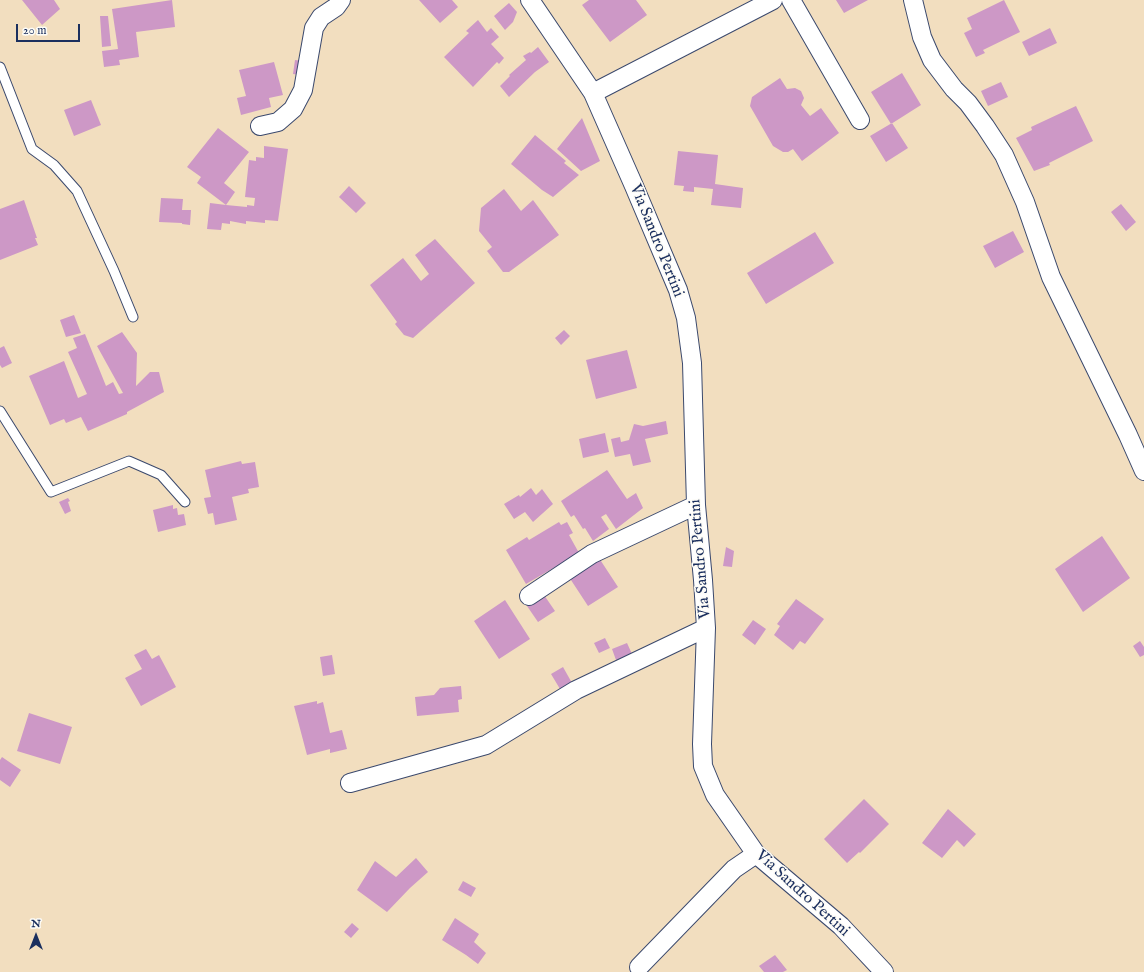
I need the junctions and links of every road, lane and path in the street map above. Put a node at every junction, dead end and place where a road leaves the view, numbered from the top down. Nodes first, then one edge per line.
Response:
1 (341, 0) edge
2 (530, 0) edge
3 (773, 0) edge
4 (791, 0) edge
5 (913, 0) edge
6 (0, 67) edge
7 (593, 93) junction
8 (860, 120) dead end
9 (260, 126) dead end
10 (133, 316) dead end
11 (0, 411) edge
12 (1144, 471) edge
13 (185, 502) dead end
14 (696, 505) junction
15 (529, 596) dead end
16 (706, 628) junction
17 (350, 783) dead end
18 (756, 854) junction
19 (639, 967) dead end
20 (884, 972) edge

1 - 9 street
2 - 7 street, Via Sandro Pertini
3 - 7 street
4 - 8 street
5 - 12 street
6 - 10 lane
7 - 14 street, Via Sandro Pertini
11 - 13 lane
14 - 15 street
14 - 16 street, Via Sandro Pertini
16 - 17 street
16 - 18 street, Via Sandro Pertini
18 - 19 street
18 - 20 street, Via Sandro Pertini

